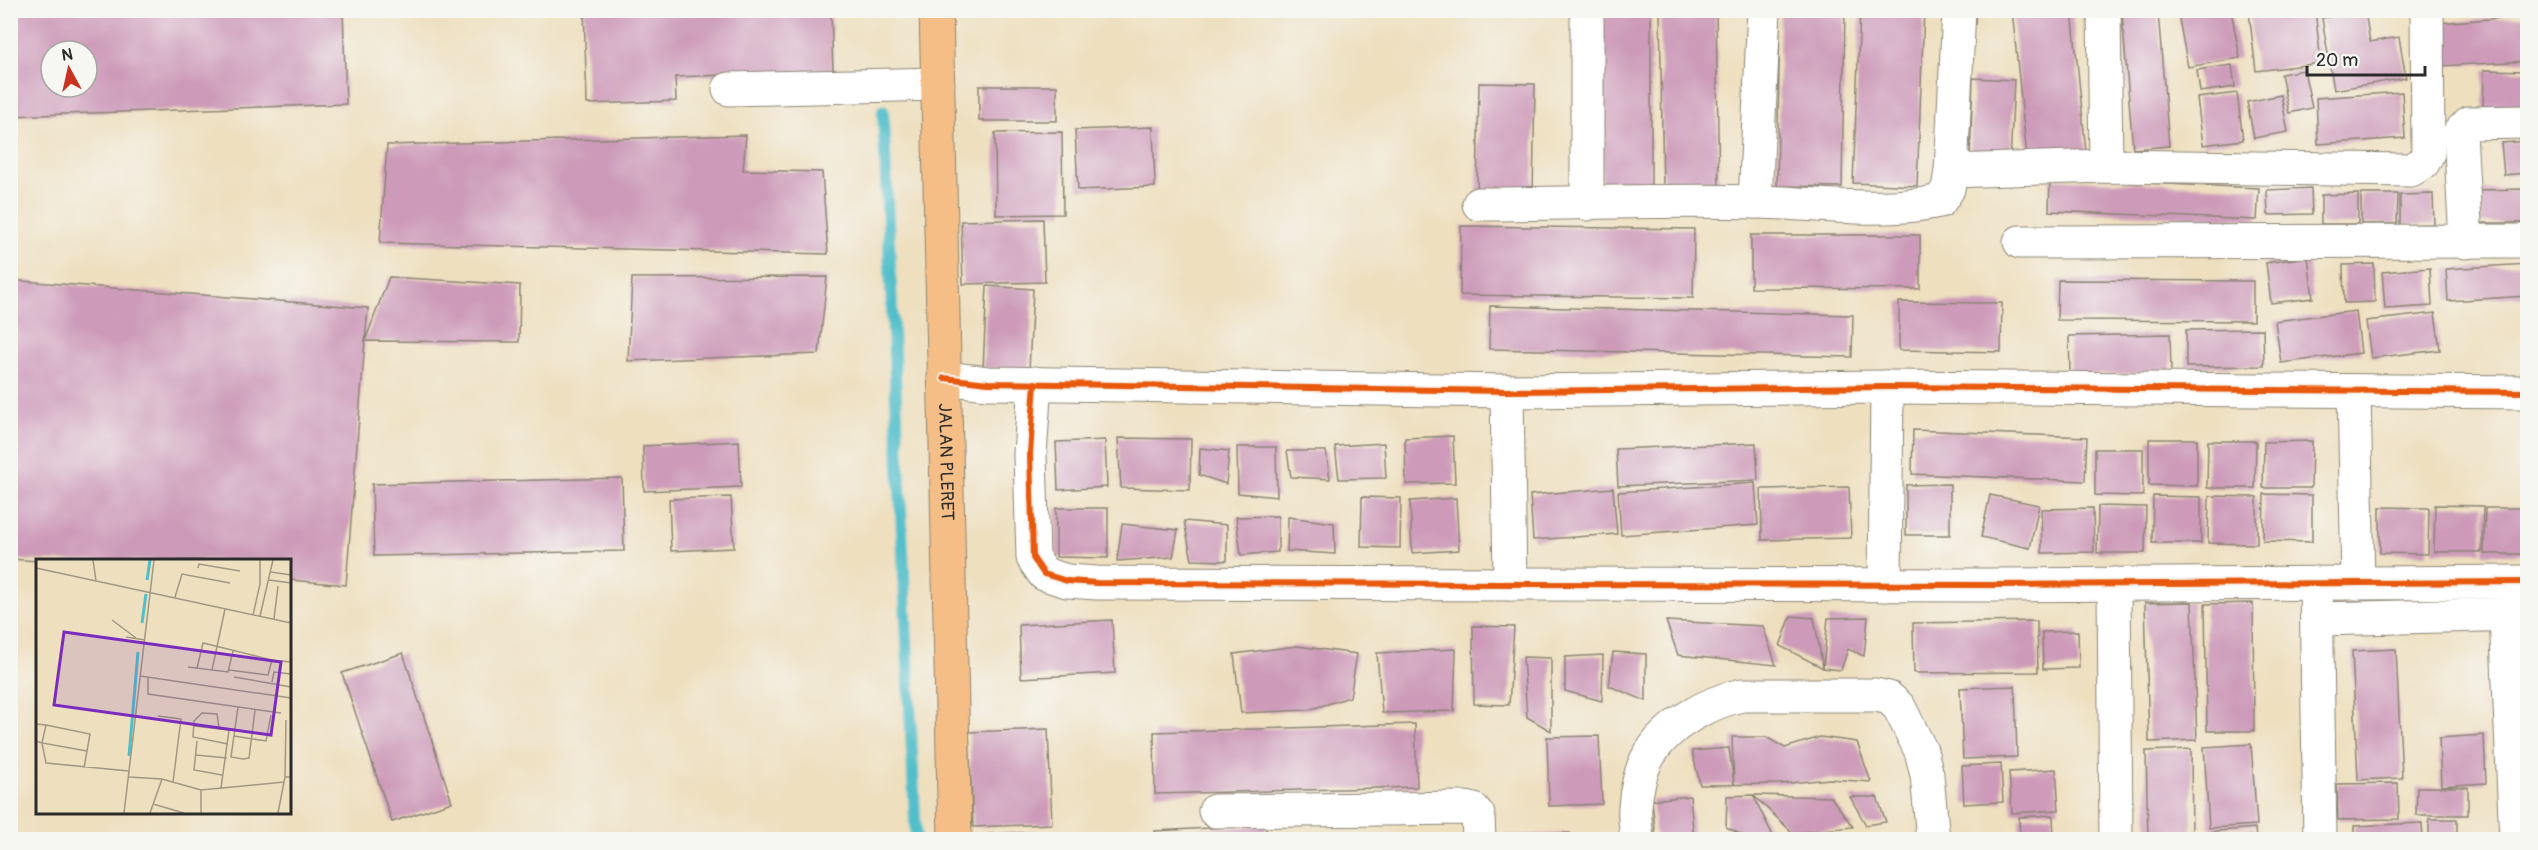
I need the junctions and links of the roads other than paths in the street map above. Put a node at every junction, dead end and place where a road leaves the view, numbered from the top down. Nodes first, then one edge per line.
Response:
1 (936, 10) edge
2 (1587, 10) edge
3 (1764, 10) edge
4 (1959, 10) edge
5 (2104, 10) edge
6 (2427, 10) edge
7 (938, 84) junction
8 (729, 89) dead end
9 (2528, 122) edge
10 (2106, 166) junction
11 (1951, 171) junction
12 (1755, 202) junction
13 (1479, 204) dead end
14 (1587, 204) junction
15 (2528, 241) edge
16 (2020, 242) dead end
17 (2466, 242) junction
18 (944, 378) junction
19 (1035, 383) junction
20 (1887, 387) junction
21 (1507, 391) junction
22 (2354, 391) junction
23 (2528, 392) edge
24 (2528, 582) edge
25 (2316, 583) junction
26 (1510, 584) junction
27 (2114, 584) junction
28 (2358, 584) junction
29 (1885, 585) junction
30 (2516, 614) edge
31 (2318, 619) junction
32 (1215, 811) dead end
33 (955, 840) edge
34 (1479, 840) edge
35 (1637, 840) edge
36 (1933, 840) edge
37 (2116, 840) edge
38 (2320, 840) edge
39 (2516, 840) edge

1 - 7 main road, JALAN PLERET
2 - 14 street
3 - 12 street
4 - 11 street
5 - 10 street
6 - 10 street
7 - 8 street
7 - 18 main road, JALAN PLERET
9 - 17 street
10 - 11 street
11 - 12 street
12 - 14 street
13 - 14 street
15 - 17 street
16 - 17 street
18 - 19 street
18 - 33 main road, JALAN PLERET
19 - 21 street
19 - 26 street
20 - 21 street
20 - 22 street
20 - 29 street
21 - 26 street
22 - 23 street
22 - 28 street
24 - 28 street
25 - 27 street
25 - 28 street
25 - 31 street
26 - 29 street
27 - 29 street
27 - 37 street
30 - 31 street
30 - 39 street
31 - 38 street
32 - 34 street
35 - 36 street

